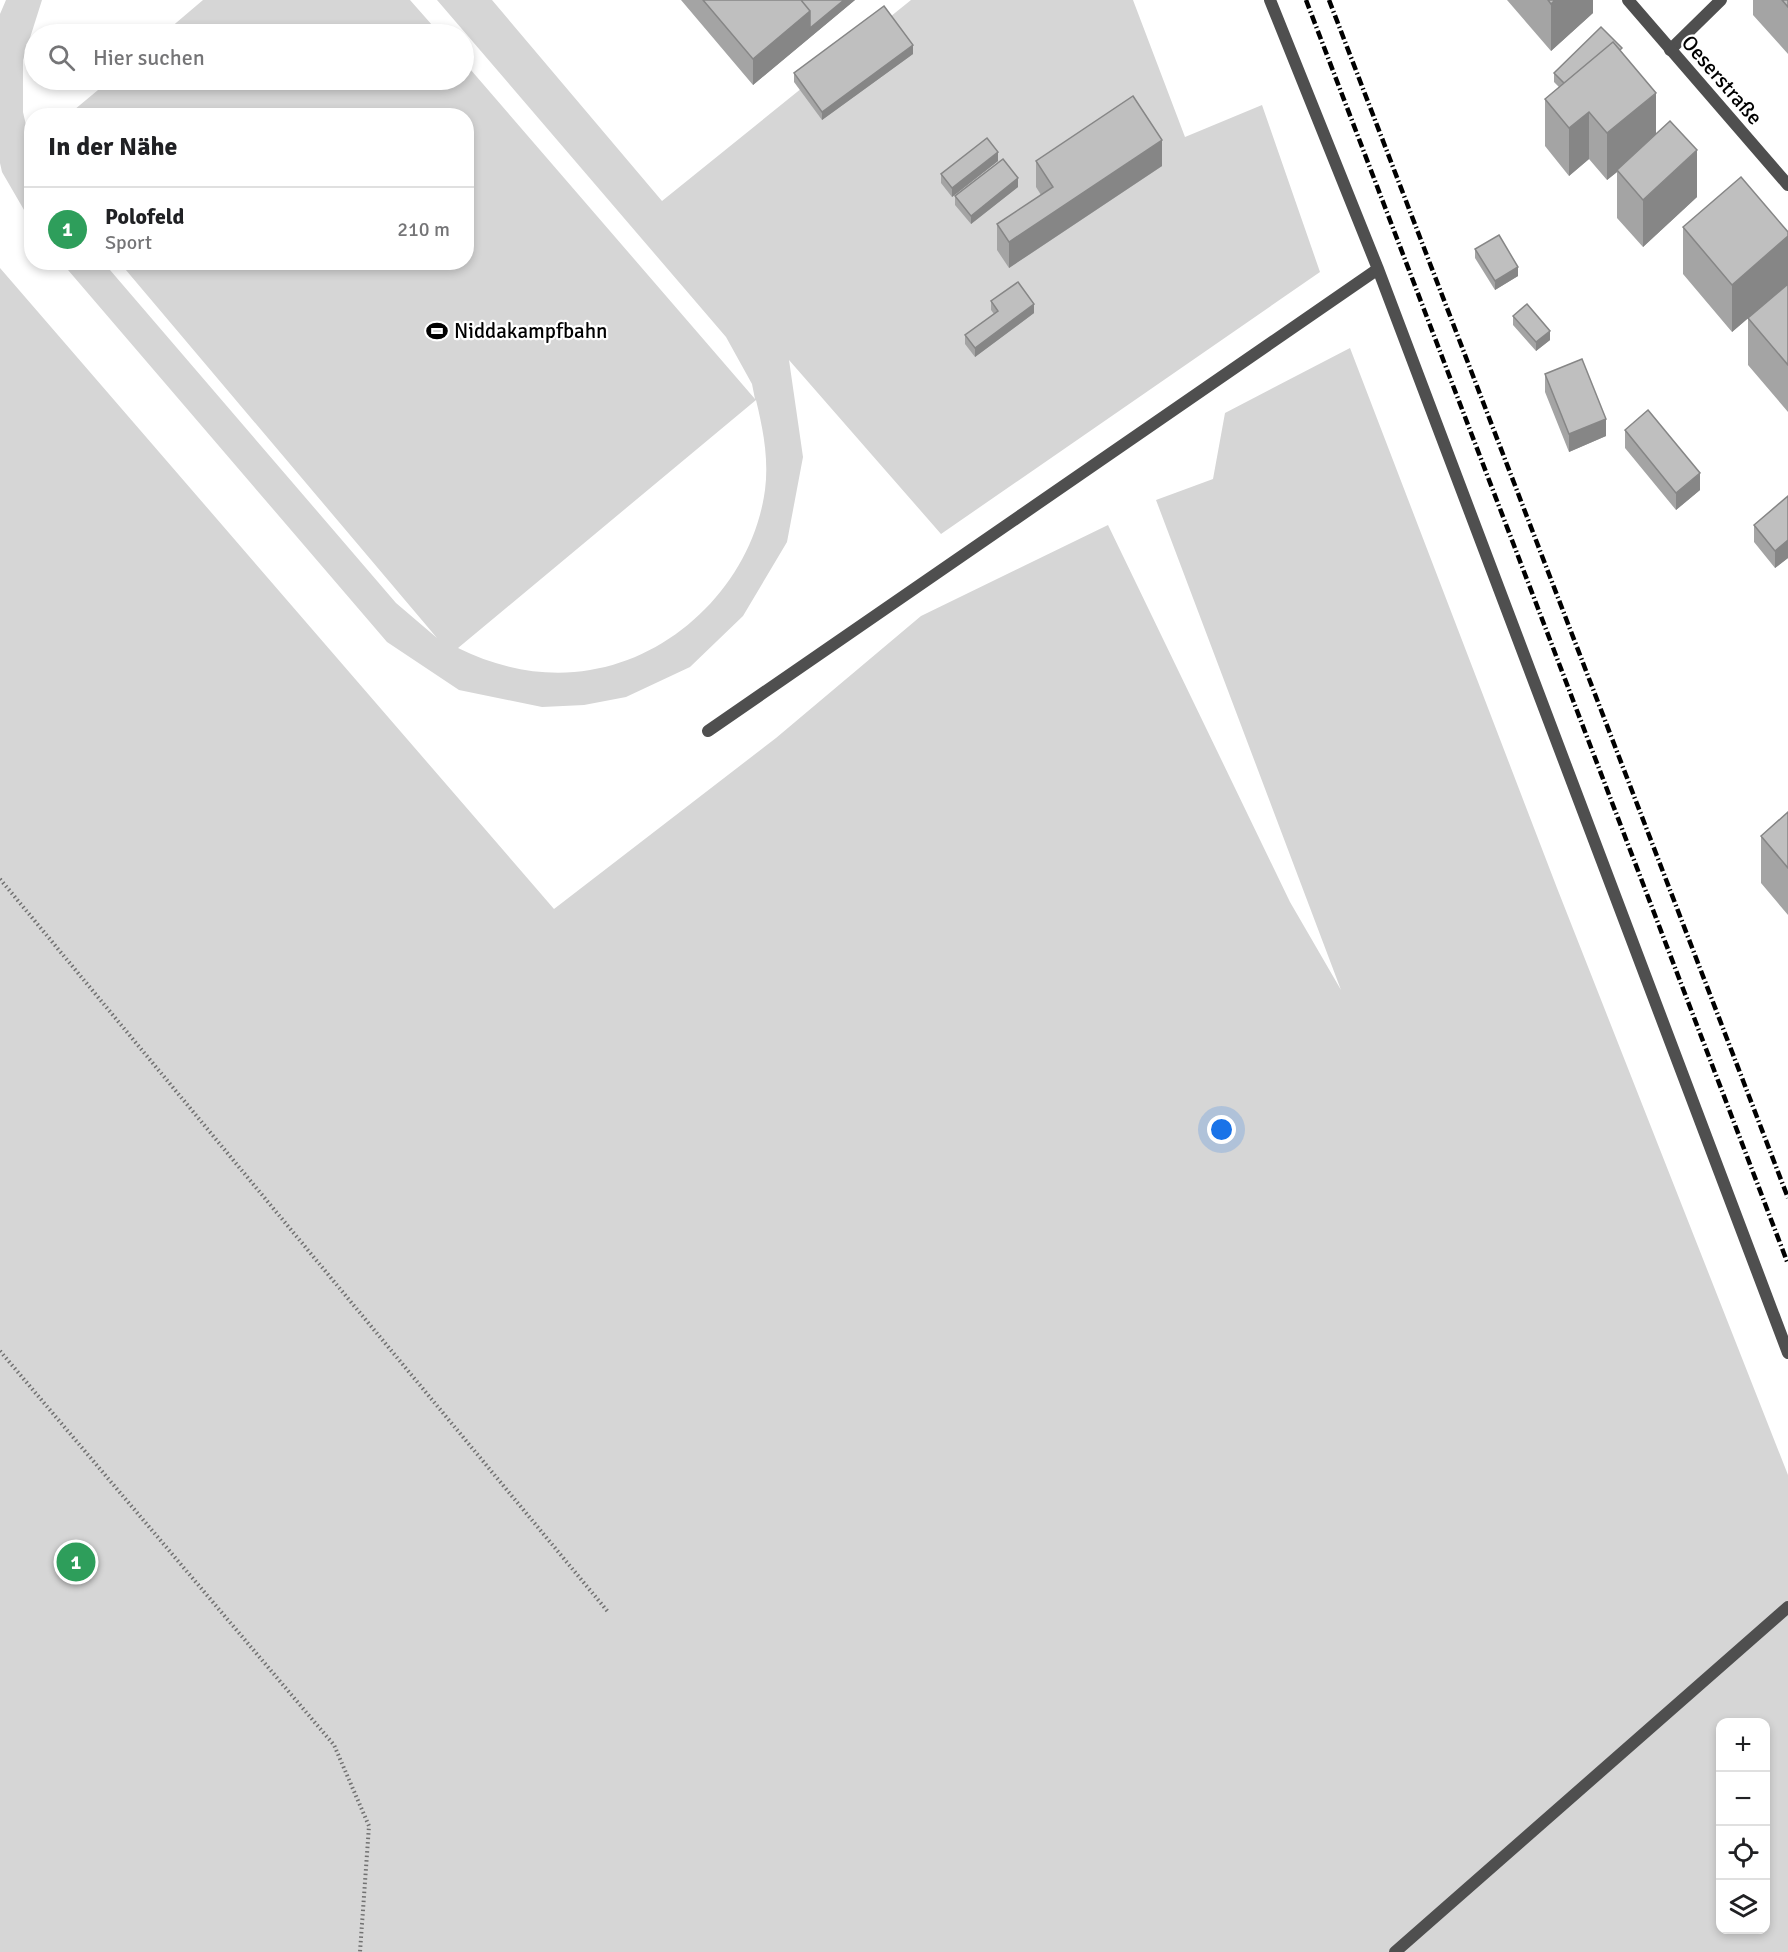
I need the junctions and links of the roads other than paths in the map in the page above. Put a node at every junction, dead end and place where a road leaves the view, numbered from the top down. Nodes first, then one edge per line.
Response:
1 (1270, 0) edge
2 (1628, 0) edge
3 (1721, 0) edge
4 (1670, 50) junction
5 (1788, 185) edge
6 (1377, 269) junction
7 (708, 731) dead end
8 (1788, 1353) edge
9 (1788, 1607) edge
10 (1395, 1952) edge

1 - 6 street
2 - 4 street, Oeserstraße
3 - 4 street
4 - 5 street, Oeserstraße
6 - 7 street
6 - 8 street
9 - 10 street

